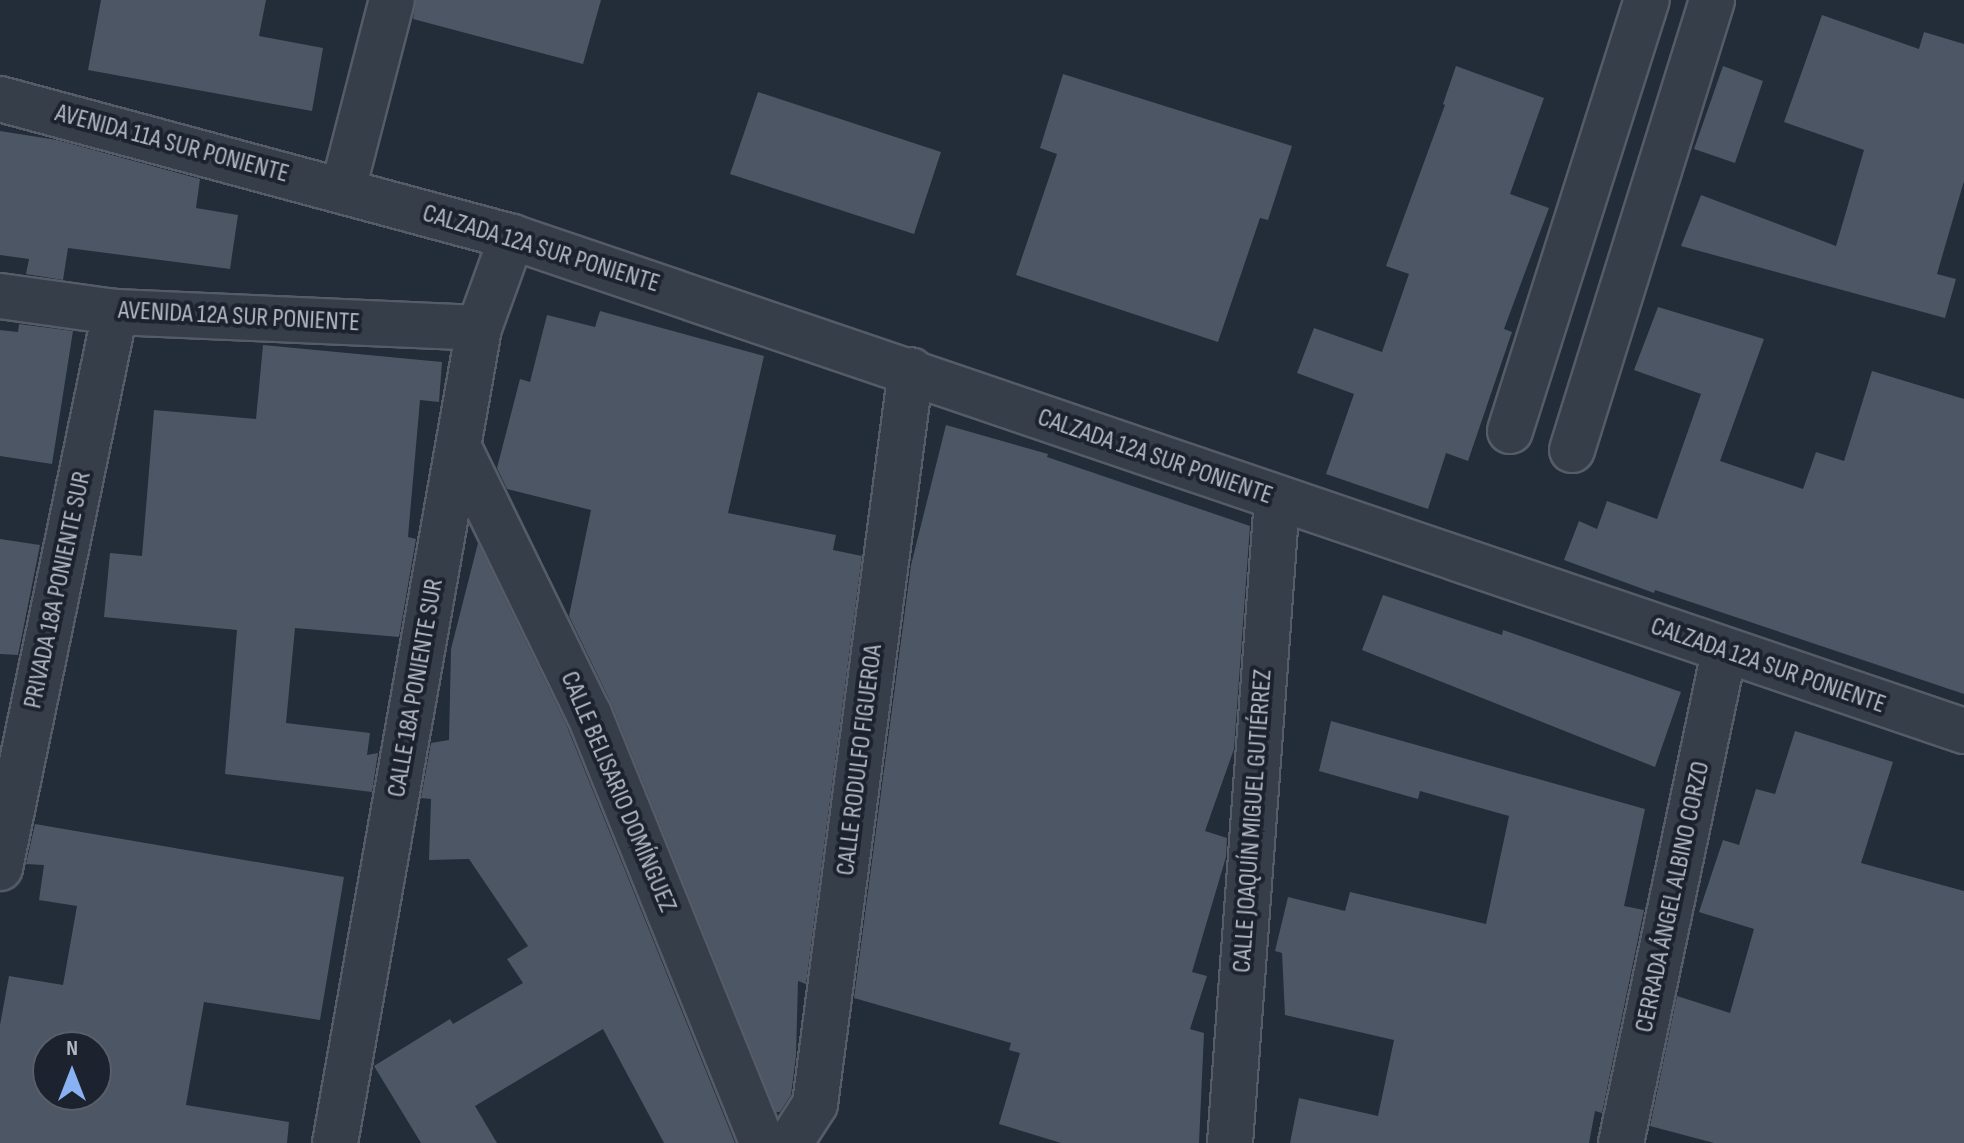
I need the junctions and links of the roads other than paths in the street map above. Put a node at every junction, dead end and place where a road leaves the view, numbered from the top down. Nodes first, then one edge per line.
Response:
1 (392, 0) edge
2 (1647, 0) edge
3 (1712, 0) edge
4 (0, 99) edge
5 (343, 189) junction
6 (512, 237) junction
7 (1566, 256) junction
8 (1625, 277) junction
9 (0, 296) edge
10 (115, 312) junction
11 (479, 328) junction
12 (911, 370) junction
13 (1510, 431) dead end
14 (459, 448) junction
15 (1572, 450) dead end
16 (1277, 500) junction
17 (1724, 652) junction
18 (1964, 731) edge
19 (0, 868) edge
20 (335, 1143) edge
21 (762, 1143) edge
22 (790, 1143) edge
23 (1230, 1143) edge
24 (1621, 1143) edge

1 - 5 street
2 - 7 street
3 - 8 street
4 - 5 street, AVENIDA 11A SUR PONIENTE
5 - 6 street, CALZADA 12A SUR PONIENTE
6 - 11 street, CALLE 18A PONIENTE SUR
6 - 12 street, CALZADA 12A SUR PONIENTE
7 - 8 street
7 - 13 street
8 - 15 street
9 - 10 street, AVENIDA 12A SUR PONIENTE
10 - 11 street, AVENIDA 12A SUR PONIENTE
10 - 19 street, PRIVADA 18A PONIENTE SUR
11 - 14 street, CALLE 18A PONIENTE SUR
12 - 16 street, CALZADA 12A SUR PONIENTE
12 - 22 street, CALLE RODULFO FIGUEROA
14 - 20 street, CALLE 18A PONIENTE SUR
14 - 21 street, CALLE BELISARIO DOMÍNGUEZ
16 - 17 street, CALZADA 12A SUR PONIENTE
16 - 23 street, CALLE JOAQUÍN MIGUEL GUTIÉRREZ
17 - 18 street, CALZADA 12A SUR PONIENTE
17 - 24 street, CERRADA ÁNGEL ALBINO CORZO

